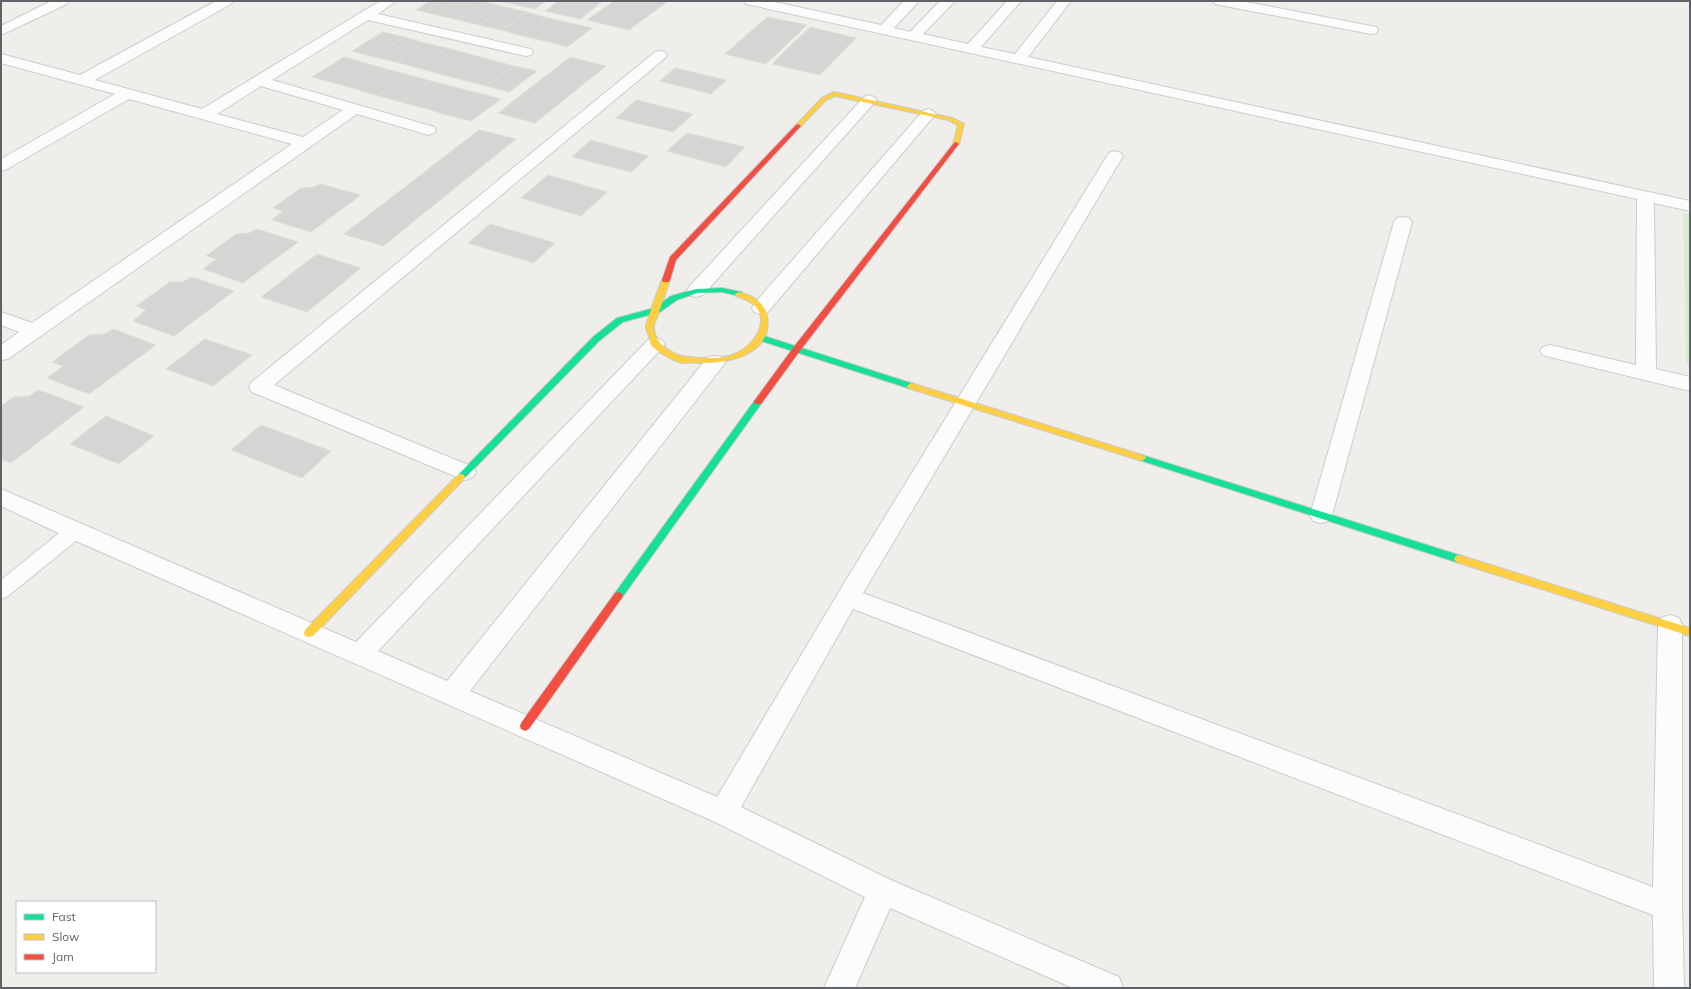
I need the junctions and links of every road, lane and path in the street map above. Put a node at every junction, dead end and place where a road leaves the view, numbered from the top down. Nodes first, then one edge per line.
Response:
1 (62, 1) edge
2 (226, 1) edge
3 (389, 1) edge
4 (751, 1) edge
5 (912, 1) edge
6 (948, 1) edge
7 (1014, 1) edge
8 (1064, 1) edge
9 (1220, 1) edge
10 (365, 15) junction
11 (884, 30) junction
12 (1371, 30) dead end
13 (1, 31) edge
14 (914, 36) junction
15 (972, 49) junction
16 (526, 52) dead end
17 (660, 55) dead end
18 (1, 58) edge
19 (1019, 59) junction
20 (81, 81) junction
21 (260, 81) junction
22 (128, 93) junction
23 (869, 100) junction
24 (354, 109) junction
25 (204, 114) junction
26 (928, 114) junction
27 (428, 130) dead end
28 (305, 143) junction
29 (1115, 156) dead end
30 (1, 166) edge
31 (1645, 195) junction
32 (1690, 206) edge
33 (1403, 222) dead end
34 (696, 290) junction
35 (761, 308) junction
36 (657, 310) junction
37 (1, 318) edge
38 (34, 331) junction
39 (761, 338) junction
40 (655, 344) junction
41 (796, 350) junction
42 (1550, 351) dead end
43 (1, 354) edge
44 (715, 362) junction
45 (1646, 374) junction
46 (1690, 384) edge
47 (965, 404) junction
48 (465, 472) junction
49 (1, 497) edge
50 (1321, 515) junction
51 (75, 531) junction
52 (1, 591) edge
53 (848, 597) junction
54 (1680, 629) edge
55 (309, 633) junction
56 (360, 654) junction
57 (452, 694) junction
58 (525, 726) junction
59 (722, 812) junction
60 (883, 891) junction
61 (1667, 906) junction
62 (839, 988) edge
63 (1108, 988) edge
64 (1669, 988) edge

1 - 13 street
2 - 20 street
3 - 10 street
4 - 11 street
5 - 11 street
6 - 14 street
7 - 15 street
8 - 19 street
9 - 12 street
10 - 16 street
10 - 21 street
11 - 14 street
14 - 15 street
15 - 19 street
17 - 48 street
18 - 20 street
19 - 31 street
20 - 22 street
21 - 24 street
21 - 25 street
22 - 25 street
22 - 30 street
23 - 26 street
23 - 34 street
23 - 36 street
24 - 27 street
24 - 28 street
25 - 28 street
26 - 35 street
26 - 41 street
28 - 38 street
29 - 47 street
31 - 32 street
31 - 45 street
33 - 50 street
34 - 35 street
34 - 36 street
35 - 39 street
36 - 40 street
36 - 48 street
37 - 38 street
38 - 43 street
39 - 41 street
39 - 44 street
40 - 44 street
40 - 56 street
41 - 47 street
41 - 58 street
42 - 45 street
44 - 57 street
45 - 46 street
47 - 50 street
47 - 53 street
48 - 55 street
49 - 51 street
50 - 54 street
51 - 52 lane
51 - 55 street
53 - 59 street
53 - 61 street
54 - 61 street
55 - 56 street
56 - 57 street
57 - 58 street
58 - 59 street
59 - 60 street
60 - 62 street
60 - 63 street
61 - 64 street

